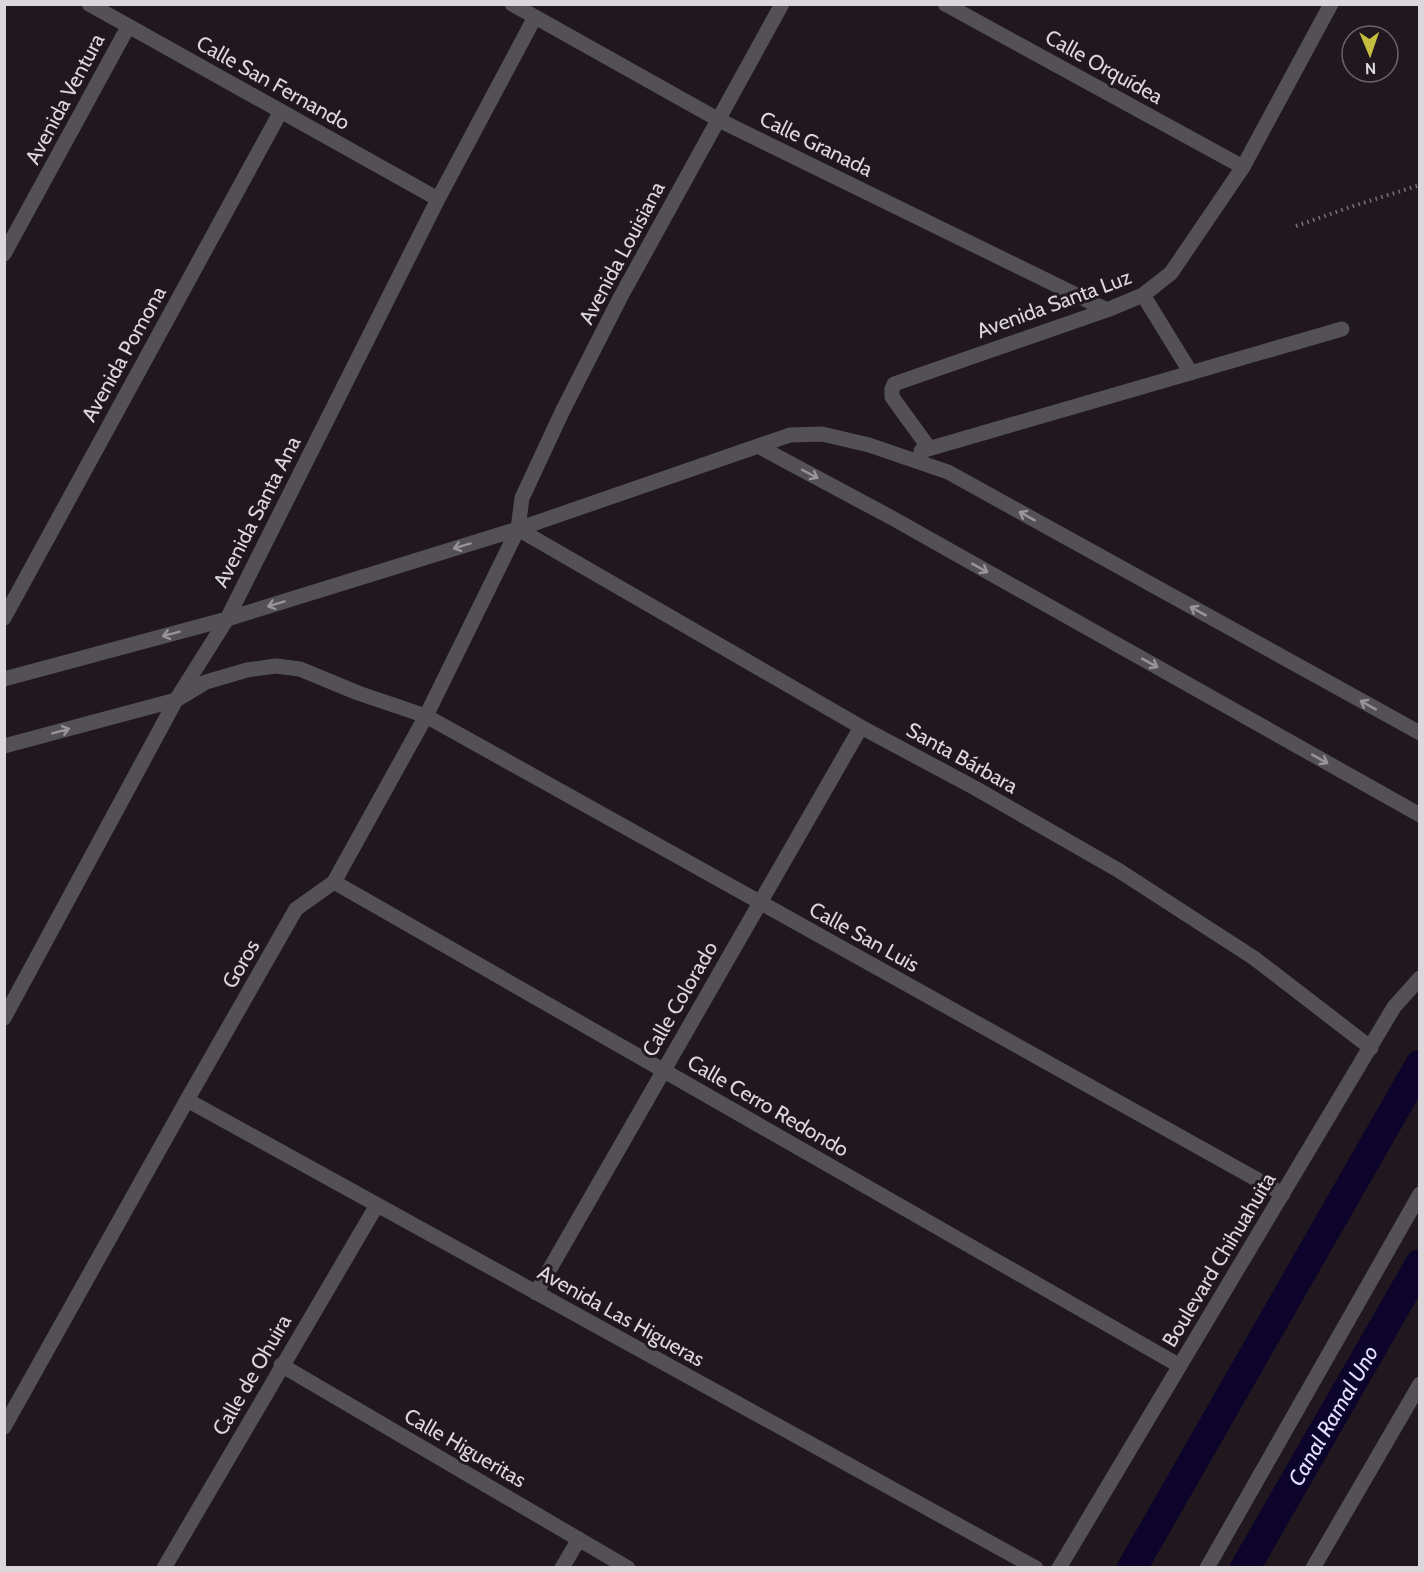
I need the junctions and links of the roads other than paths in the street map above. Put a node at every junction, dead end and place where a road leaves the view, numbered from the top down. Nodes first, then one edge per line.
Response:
1 (89, 4) edge
2 (512, 4) edge
3 (782, 4) edge
4 (945, 4) edge
5 (1331, 4) edge
6 (535, 17) junction
7 (128, 27) junction
8 (281, 111) junction
9 (719, 120) junction
10 (1243, 167) junction
11 (438, 199) junction
12 (4, 254) edge
13 (1143, 295) junction
14 (1107, 310) junction
15 (1341, 329) dead end
16 (1191, 373) junction
17 (758, 446) junction
18 (929, 448) junction
19 (905, 457) junction
20 (518, 529) junction
21 (4, 618) edge
22 (227, 619) junction
23 (8, 675) edge
24 (176, 700) junction
25 (426, 716) junction
26 (861, 727) junction
27 (1419, 733) edge
28 (4, 746) edge
29 (1419, 815) edge
30 (334, 882) junction
31 (760, 902) junction
32 (1419, 978) edge
33 (4, 1018) edge
34 (1371, 1047) junction
35 (663, 1070) junction
36 (187, 1100) junction
37 (1283, 1194) junction
38 (1419, 1194) edge
39 (377, 1205) junction
40 (536, 1293) junction
41 (281, 1365) junction
42 (1180, 1366) junction
43 (1419, 1384) edge
44 (4, 1428) edge
45 (579, 1539) junction
46 (164, 1568) edge
47 (562, 1568) edge
48 (628, 1568) edge
49 (1036, 1568) edge
50 (1059, 1568) edge
51 (1207, 1568) edge
52 (1313, 1568) edge

1 - 7 street, Calle San Fernando
2 - 6 street, Calle Granada
3 - 9 street, Avenida Louisiana
4 - 10 street, Calle Orquídea
5 - 10 street, Avenida Santa Luz
6 - 9 street, Calle Granada
6 - 11 street, Avenida Santa Ana
7 - 8 street, Calle San Fernando
7 - 12 street, Avenida Ventura
8 - 11 street, Calle San Fernando
8 - 21 street, Avenida Pomona
9 - 14 street, Calle Granada
9 - 20 street, Avenida Louisiana
10 - 13 street, Avenida Santa Luz
11 - 22 street, Avenida Santa Ana
13 - 14 street, Avenida Santa Luz
13 - 16 street
14 - 18 street, Avenida Santa Luz
15 - 16 street
16 - 18 street
17 - 19 street
17 - 20 street
17 -> 29 street
18 - 19 street
27 -> 19 street
20 -> 22 street
20 - 25 street, Goros
20 - 26 street, Santa Bárbara
22 -> 23 street
22 - 24 street, Avenida Santa Ana
24 - 25 street, Calle San Luis
28 -> 24 street, Calle San Luis
24 - 33 street, Avenida Santa Ana
25 - 30 street, Goros
25 - 31 street, Calle San Luis
26 - 31 street, Calle Colorado
26 - 34 street, Santa Bárbara
30 - 35 street, Calle Cerro Redondo
30 - 36 street, Goros
31 - 35 street, Calle Colorado
31 - 37 street, Calle San Luis
32 - 34 street, Boulevard Chihuahuita
34 - 37 street, Boulevard Chihuahuita
35 - 40 street, Calle Colorado
35 - 42 street, Calle Cerro Redondo
36 - 39 street, Avenida Las Higueras
36 - 44 street, Goros
37 - 42 street, Boulevard Chihuahuita
38 - 51 street
39 - 40 street, Avenida Las Higueras
39 - 41 street, Calle de Ohuira
40 - 49 street, Avenida Las Higueras
41 - 45 street, Calle Higueritas
41 - 46 street, Calle de Ohuira
42 - 50 street, Boulevard Chihuahuita
43 - 52 street
45 - 47 street
45 - 48 street, Calle Higueritas

